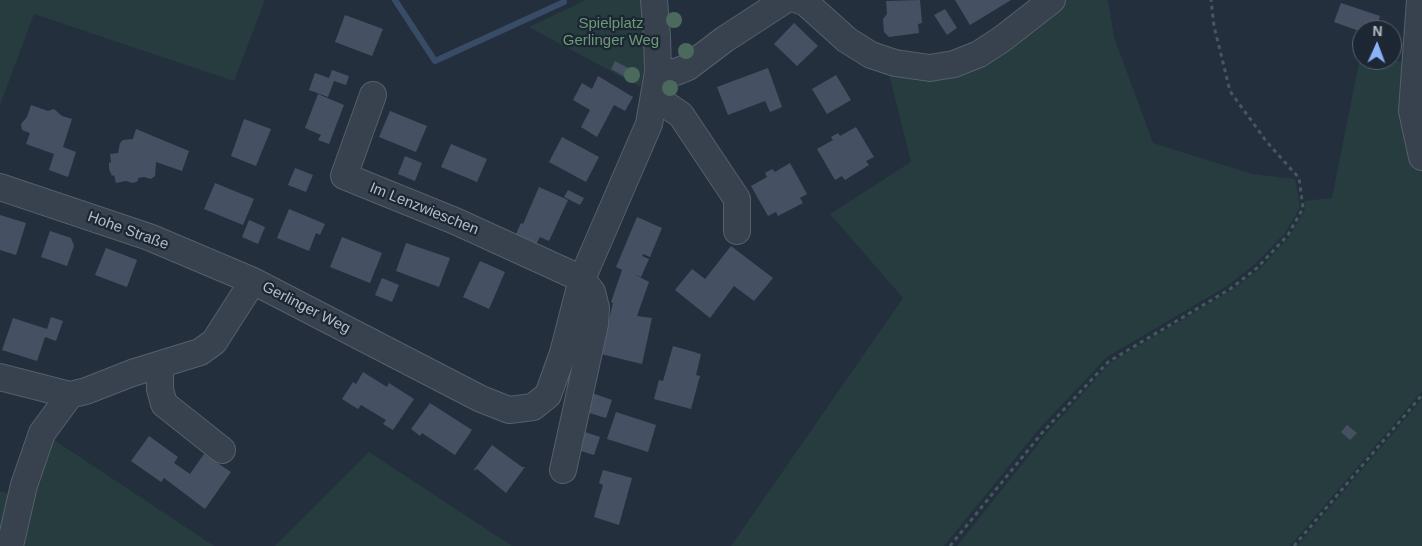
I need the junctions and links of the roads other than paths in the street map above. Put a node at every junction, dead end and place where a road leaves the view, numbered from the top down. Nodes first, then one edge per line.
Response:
1 (654, 0) edge
2 (784, 0) edge
3 (798, 0) edge
4 (1052, 0) edge
5 (1420, 0) edge
6 (656, 84) junction
7 (373, 95) dead end
8 (1422, 157) edge
9 (0, 187) edge
10 (737, 231) dead end
11 (582, 279) junction
12 (253, 281) junction
13 (160, 365) junction
14 (0, 377) edge
15 (70, 395) junction
16 (222, 450) dead end
17 (563, 470) dead end
18 (10, 546) edge

1 - 6 street, Gerlinger Weg
2 - 6 street
3 - 4 street
5 - 8 street
6 - 10 street
6 - 11 street, Gerlinger Weg
7 - 11 street, Im Lenzwieschen
9 - 12 street, Hohe Straße
11 - 12 street, Gerlinger Weg
11 - 17 street
12 - 13 street, Gerlinger Weg
13 - 15 street, Gerlinger Weg
13 - 16 street
14 - 15 street
15 - 18 street

